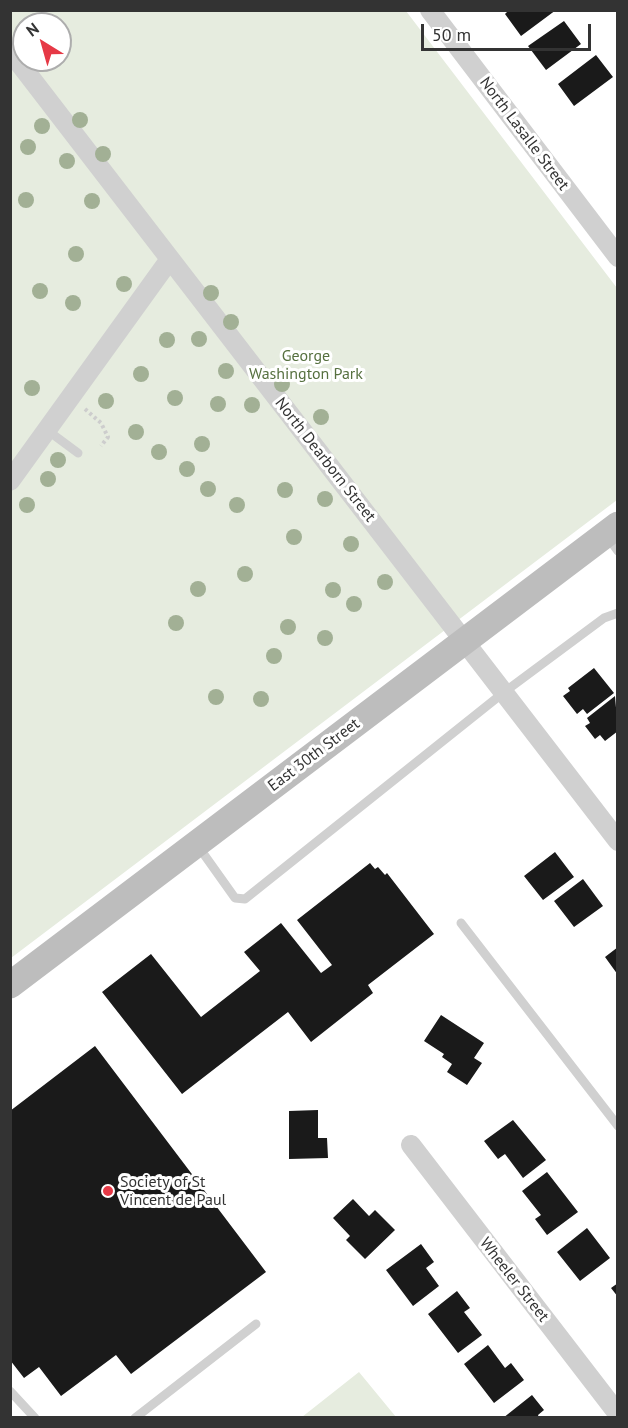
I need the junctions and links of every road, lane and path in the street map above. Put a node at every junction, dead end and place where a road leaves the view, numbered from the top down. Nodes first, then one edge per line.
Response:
1 (430, 10) edge
2 (10, 51) edge
3 (618, 257) edge
4 (170, 259) junction
5 (70, 398) junction
6 (47, 430) junction
7 (101, 446) dead end
8 (78, 453) dead end
9 (10, 481) edge
10 (613, 537) edge
11 (618, 614) edge
12 (465, 642) junction
13 (503, 693) junction
14 (618, 841) edge
15 (196, 844) junction
16 (460, 923) dead end
17 (10, 985) edge
18 (618, 1126) edge
19 (411, 1145) dead end
20 (256, 1324) dead end
21 (10, 1390) edge
22 (615, 1405) edge
23 (35, 1418) edge
24 (135, 1418) edge

1 - 3 street, North Lasalle Street
2 - 4 street, North Dearborn Street
4 - 5 street
4 - 12 street, North Dearborn Street
5 - 6 street
5 - 7 path
6 - 8 lane
6 - 9 street
10 - 12 main road, East 30th Street
11 - 13 lane
12 - 13 street, North Dearborn Street
12 - 15 main road, East 30th Street
13 - 14 street, North Dearborn Street
13 - 15 lane
15 - 17 main road, East 30th Street
16 - 18 lane
19 - 22 street, Wheeler Street
20 - 24 lane
21 - 23 lane

